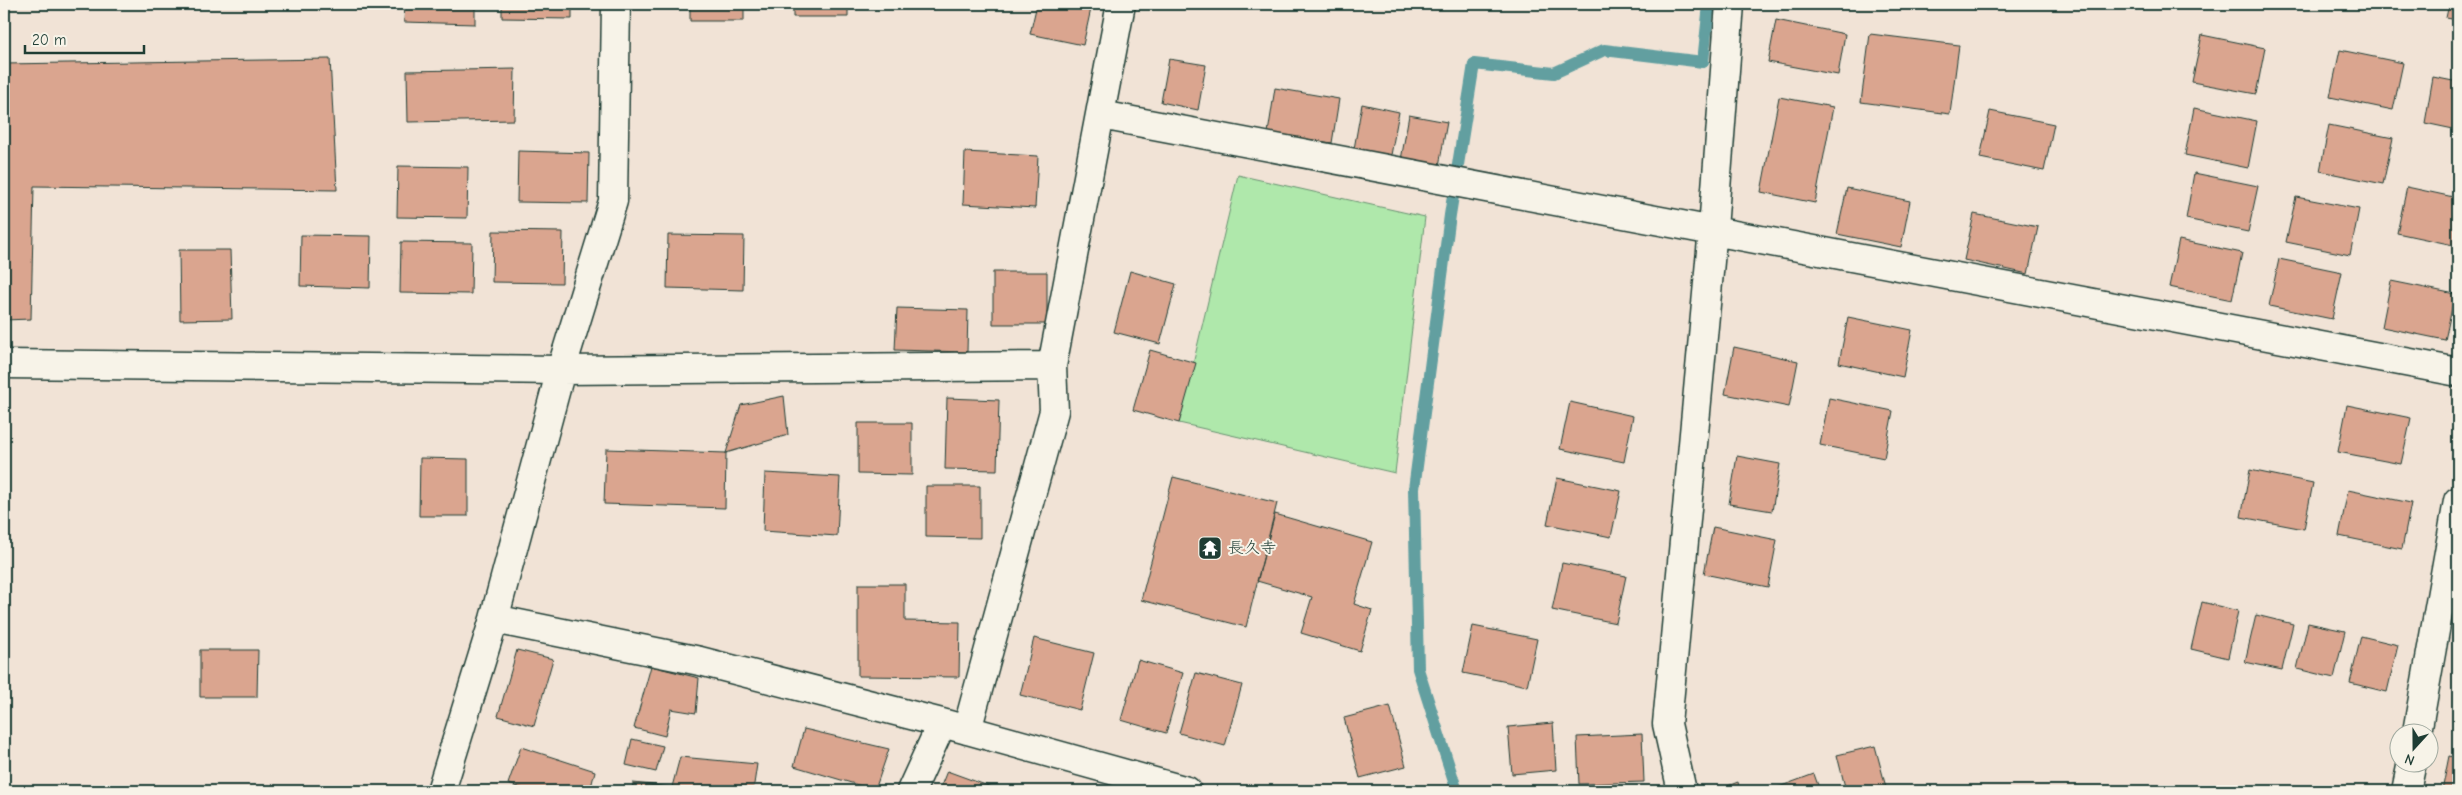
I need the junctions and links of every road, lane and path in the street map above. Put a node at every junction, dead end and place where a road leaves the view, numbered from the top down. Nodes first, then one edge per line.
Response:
1 (616, 4) edge
2 (1121, 4) edge
3 (1730, 4) edge
4 (1101, 115) junction
5 (1713, 229) junction
6 (4, 364) edge
7 (1052, 366) junction
8 (561, 370) junction
9 (2458, 372) edge
10 (2458, 501) edge
11 (494, 619) junction
12 (2419, 722) edge
13 (942, 723) junction
14 (968, 730) junction
15 (2410, 772) edge
16 (441, 791) edge
17 (911, 791) edge
18 (1187, 791) edge
19 (1682, 791) edge
20 (2406, 791) edge

1 - 8 street
2 - 4 street
3 - 5 street
4 - 5 street
4 - 7 street
5 - 9 street
5 - 19 street
6 - 8 street
7 - 8 street
7 - 14 street
8 - 11 street
10 - 12 street
11 - 13 street
11 - 16 street
13 - 14 street
13 - 17 street
14 - 18 street
15 - 20 street

